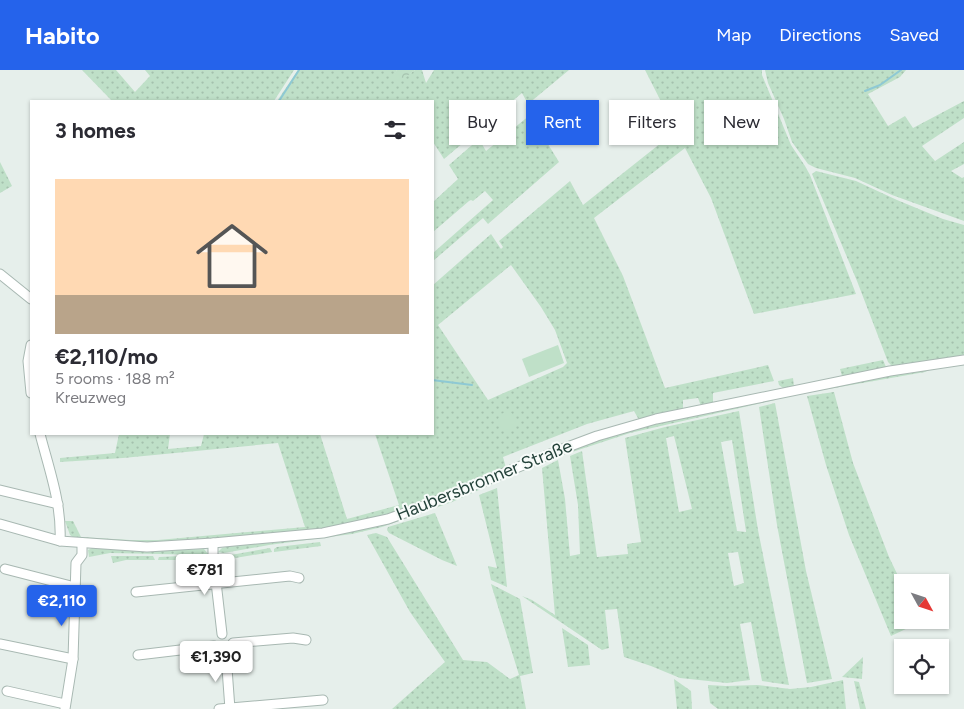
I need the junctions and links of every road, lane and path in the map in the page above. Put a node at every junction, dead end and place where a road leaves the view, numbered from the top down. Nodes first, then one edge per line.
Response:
1 (0, 274) edge
2 (30, 297) edge
3 (30, 350) edge
4 (964, 360) edge
5 (30, 382) edge
6 (40, 435) edge
7 (0, 490) edge
8 (58, 504) junction
9 (0, 524) edge
10 (60, 541) junction
11 (82, 543) junction
12 (213, 543) junction
13 (5, 569) dead end
14 (298, 578) dead end
15 (215, 584) junction
16 (75, 587) junction
17 (136, 592) dead end
18 (222, 634) junction
19 (306, 640) dead end
20 (233, 643) junction
21 (0, 644) edge
22 (214, 646) junction
23 (138, 655) dead end
24 (226, 655) junction
25 (73, 659) junction
26 (6, 691) dead end
27 (323, 700) dead end
28 (65, 706) edge
29 (230, 708) edge
30 (219, 709) edge

1 - 2 street
3 - 5 street
4 - 12 street, Haubersbronner Straße
6 - 8 street
7 - 8 street
8 - 10 street
9 - 10 street, Haubersbronner Straße
10 - 11 street, Haubersbronner Straße
11 - 12 street, Haubersbronner Straße
11 - 16 street
12 - 15 street
13 - 16 street
14 - 15 street
15 - 17 street
15 - 18 street
16 - 25 street
18 - 20 street
18 - 22 street
19 - 20 street
20 - 24 street
21 - 25 street
22 - 23 street
22 - 24 street
24 - 29 street
25 - 28 street
26 - 28 street
27 - 29 street
29 - 30 street

